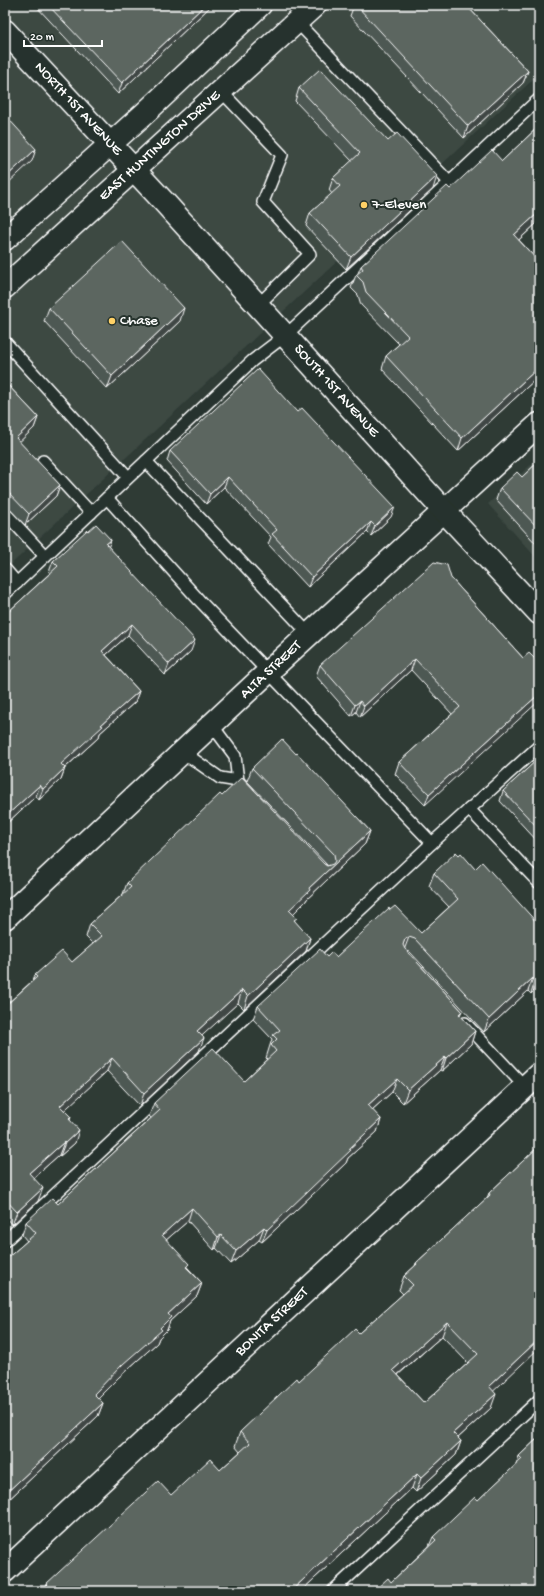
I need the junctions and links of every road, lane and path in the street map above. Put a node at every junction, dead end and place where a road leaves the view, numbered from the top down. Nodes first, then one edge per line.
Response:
1 (260, 5) edge
2 (315, 5) edge
3 (297, 22) junction
4 (5, 31) edge
5 (221, 91) junction
6 (539, 100) edge
7 (110, 144) junction
8 (134, 170) junction
9 (450, 182) junction
10 (5, 239) edge
11 (5, 287) edge
12 (258, 305) junction
13 (286, 335) junction
14 (5, 342) edge
15 (539, 424) edge
16 (43, 461) dead end
17 (146, 461) junction
18 (128, 477) junction
19 (107, 498) junction
20 (444, 511) junction
21 (5, 513) edge
22 (91, 513) junction
23 (45, 556) junction
24 (5, 569) edge
25 (17, 583) junction
26 (5, 594) edge
27 (539, 613) edge
28 (309, 634) junction
29 (268, 672) junction
30 (212, 725) junction
31 (539, 746) edge
32 (183, 752) junction
33 (238, 781) junction
34 (254, 798) edge
35 (469, 809) junction
36 (432, 843) junction
37 (539, 883) edge
38 (5, 918) edge
39 (456, 1013) edge
40 (532, 1080) edge
41 (5, 1241) edge
42 (539, 1400) edge
43 (5, 1571) edge
44 (333, 1591) edge

1 - 7 street
2 - 3 street, EAST HUNTINGTON DRIVE
3 - 5 street, EAST HUNTINGTON DRIVE
3 - 9 lane
4 - 7 street, NORTH 1ST AVENUE
5 - 8 street, EAST HUNTINGTON DRIVE
5 - 12 lane
6 - 9 lane
7 - 8 street, NORTH 1ST AVENUE
7 - 10 street
8 - 11 street, EAST HUNTINGTON DRIVE
8 - 12 street, SOUTH 1ST AVENUE
9 - 13 lane
12 - 13 street, SOUTH 1ST AVENUE
13 - 17 lane
13 - 20 street, SOUTH 1ST AVENUE
14 - 18 lane
15 - 20 street, ALTA STREET
16 - 22 lane
17 - 18 lane
17 - 28 lane
18 - 19 lane
19 - 22 lane
19 - 29 lane
20 - 27 street, SOUTH 1ST AVENUE
20 - 28 street, ALTA STREET
21 - 23 lane
22 - 23 lane
23 - 25 lane
24 - 25 lane
25 - 26 lane
28 - 29 street, ALTA STREET
29 - 30 street, ALTA STREET
29 - 36 lane
30 - 32 street, ALTA STREET
30 - 33 lane
31 - 35 lane
32 - 33 lane
32 - 38 street, ALTA STREET
33 - 34 lane
35 - 36 lane
35 - 37 lane
36 - 41 lane
39 - 40 lane
40 - 43 street, BONITA STREET
42 - 44 lane

